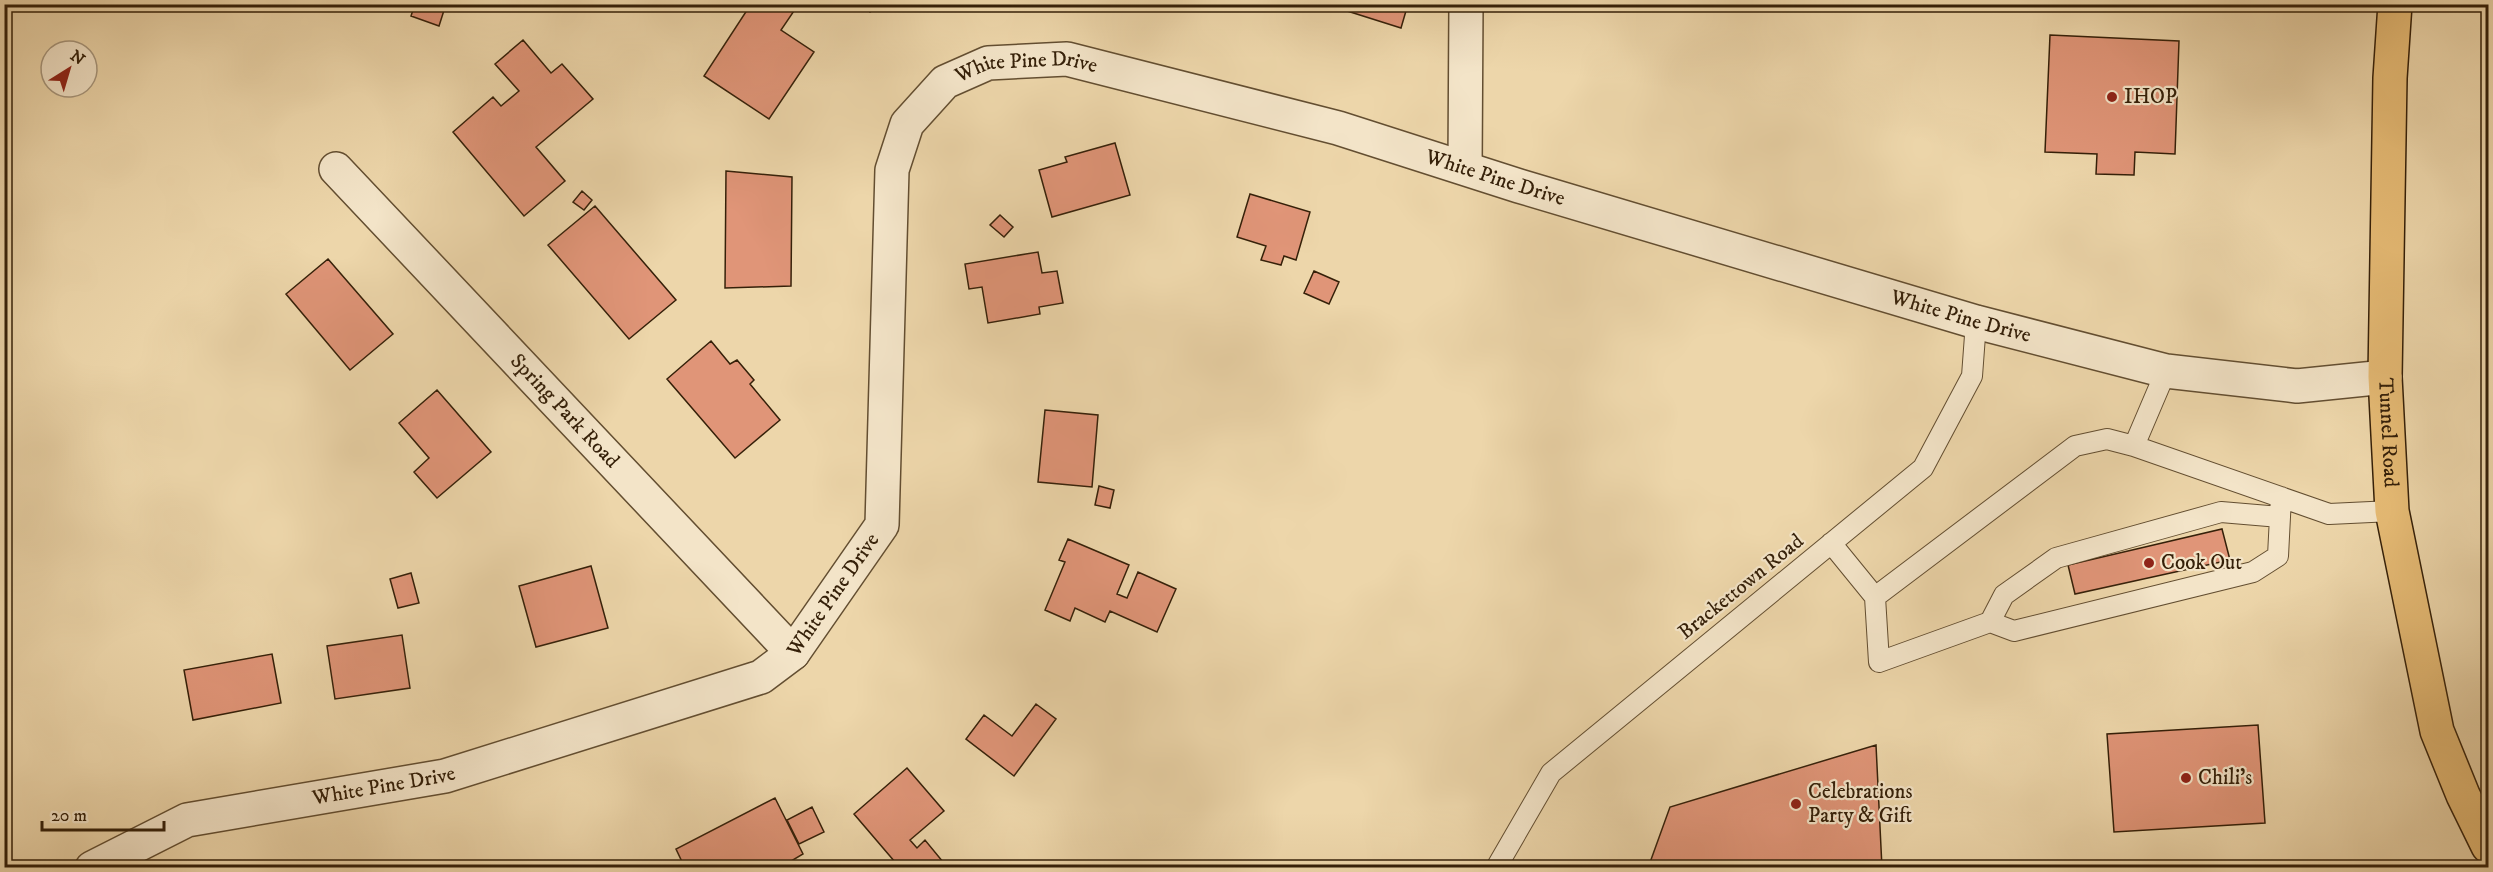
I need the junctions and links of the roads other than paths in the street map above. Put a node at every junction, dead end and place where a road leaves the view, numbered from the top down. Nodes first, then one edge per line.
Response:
1 (1466, 4) edge
2 (2396, 4) edge
3 (1465, 168) junction
4 (336, 169) dead end
5 (1977, 322) junction
6 (2166, 370) junction
7 (2385, 377) junction
8 (2134, 446) junction
9 (2280, 498) junction
10 (2392, 511) junction
11 (2280, 517) junction
12 (1832, 543) junction
13 (1875, 597) junction
14 (1989, 622) junction
15 (793, 652) junction
16 (2488, 846) edge
17 (92, 867) edge
18 (1496, 867) edge

1 - 3 street
2 - 7 main road, Tunnel Road
3 - 5 street, White Pine Drive
3 - 15 street, White Pine Drive
4 - 15 street, Spring Park Road
5 - 6 street, White Pine Drive
5 - 12 lane, Brackettown Road
6 - 7 street, White Pine Drive
6 - 8 lane
7 - 10 main road, Tunnel Road
8 - 9 lane
8 - 13 lane
9 - 10 lane
9 - 11 lane
10 - 16 main road, Tunnel Road
11 - 14 lane
11 - 14 lane
12 - 13 lane
12 - 18 lane, Brackettown Road
13 - 14 lane
15 - 17 street, White Pine Drive

